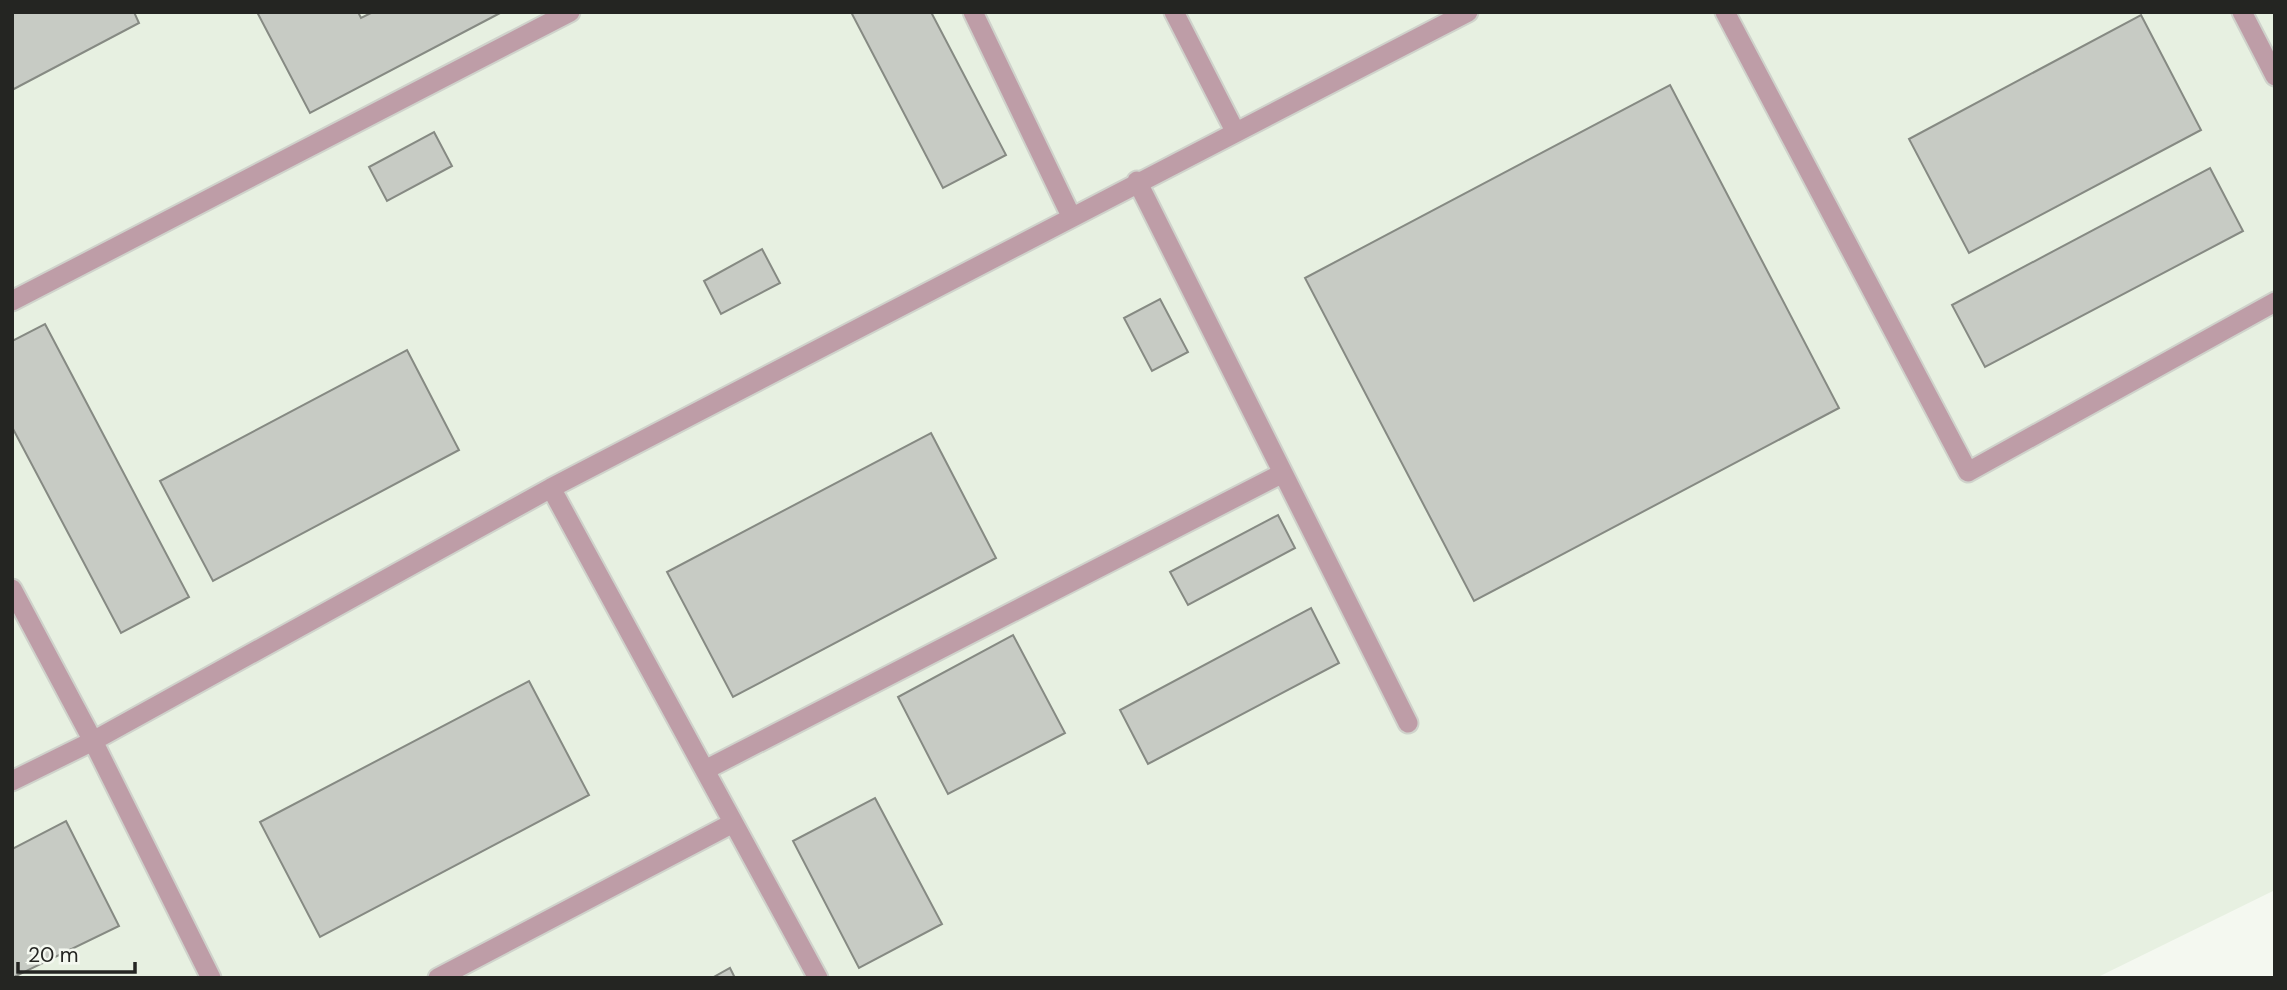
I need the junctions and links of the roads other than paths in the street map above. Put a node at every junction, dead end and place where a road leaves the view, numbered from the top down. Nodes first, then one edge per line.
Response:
1 (570, 12) edge
2 (973, 12) edge
3 (1174, 12) edge
4 (1468, 12) edge
5 (1725, 12) edge
6 (2242, 12) edge
7 (2275, 76) edge
8 (1235, 131) junction
9 (1137, 181) junction
10 (1071, 216) junction
11 (12, 301) edge
12 (2275, 302) edge
13 (1283, 473) junction
14 (551, 488) junction
15 (12, 589) edge
16 (1408, 723) dead end
17 (93, 740) junction
18 (705, 770) junction
19 (12, 781) edge
20 (733, 823) junction
21 (211, 978) edge
22 (438, 978) edge
23 (818, 978) edge

1 - 11 lane
2 - 10 lane
3 - 8 lane
4 - 8 lane
5 - 12 lane
6 - 7 lane
8 - 9 lane
9 - 10 lane
9 - 13 lane
10 - 14 lane
13 - 16 lane
13 - 18 lane
14 - 17 lane
14 - 18 lane
15 - 17 lane
17 - 19 lane
17 - 21 lane
18 - 20 lane
20 - 22 lane
20 - 23 lane

